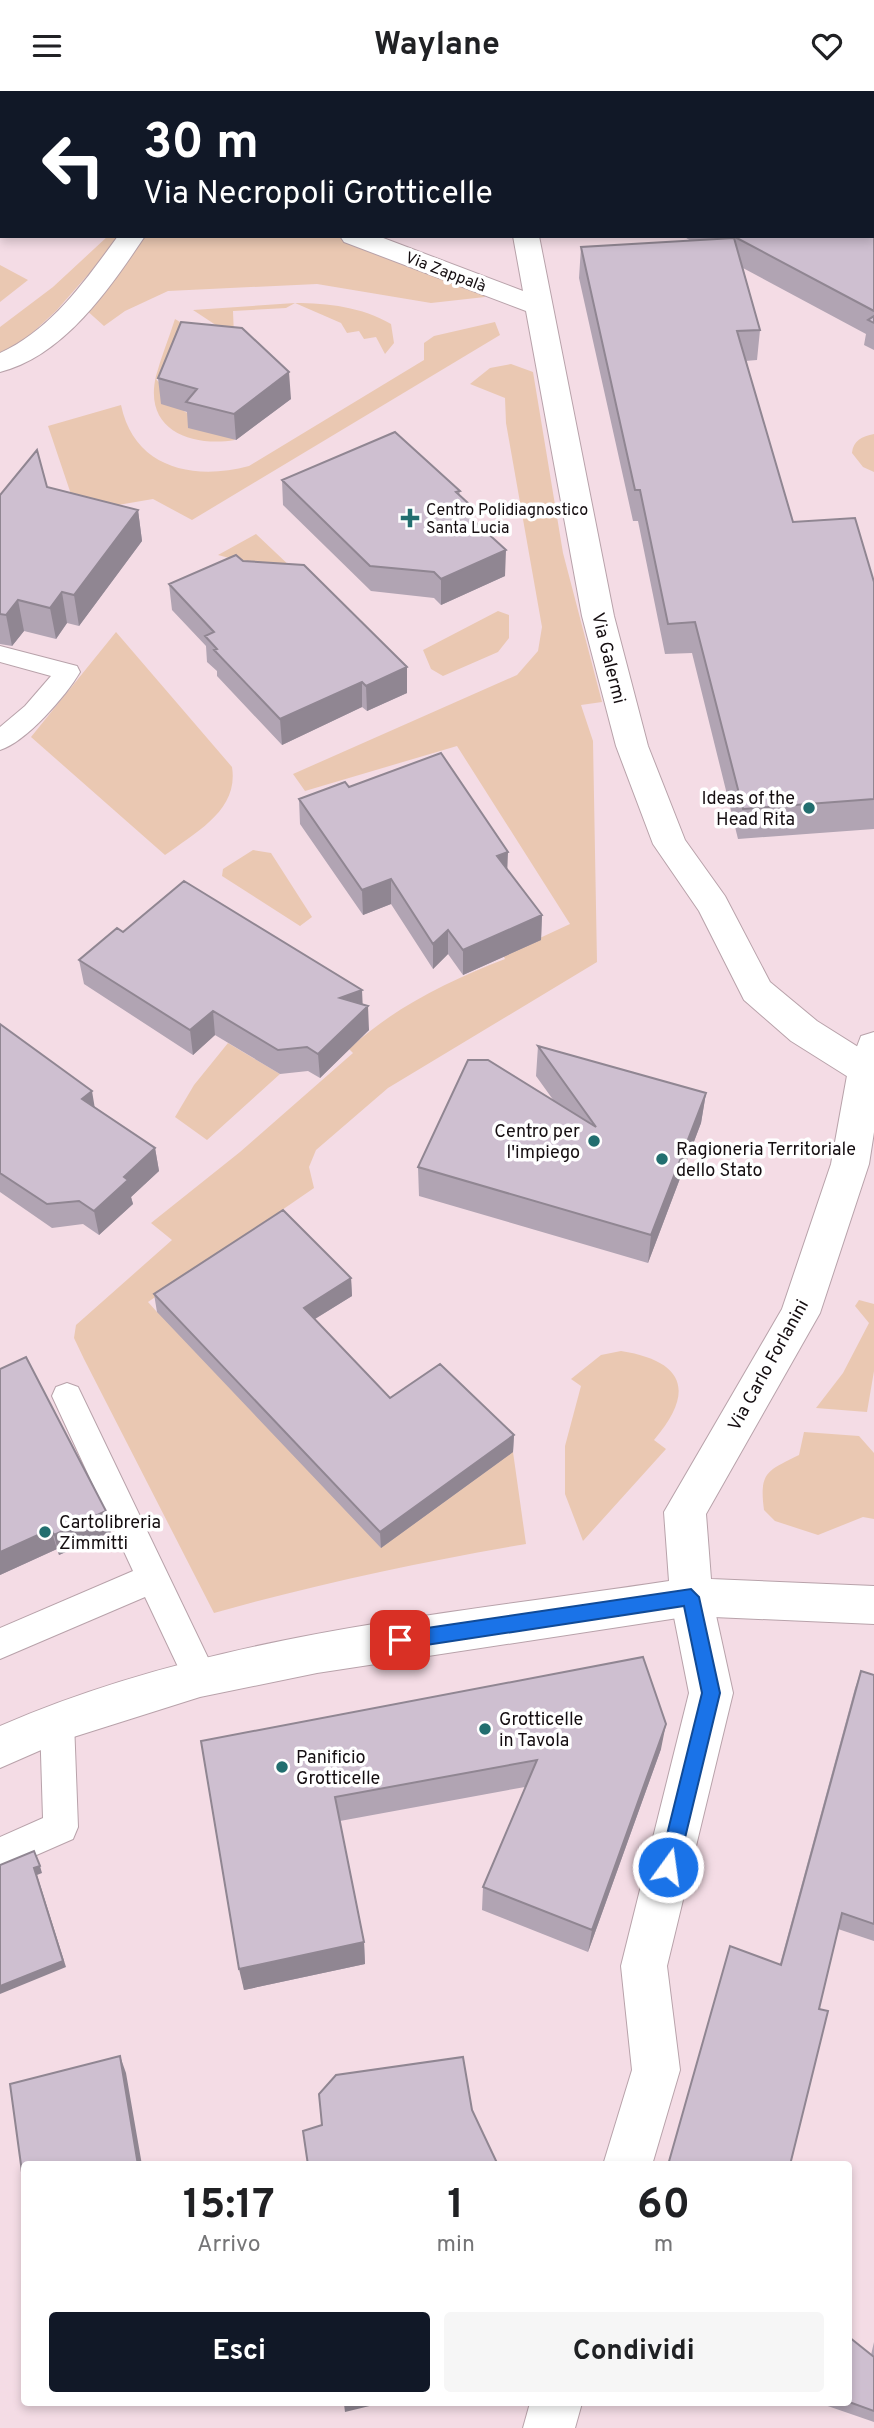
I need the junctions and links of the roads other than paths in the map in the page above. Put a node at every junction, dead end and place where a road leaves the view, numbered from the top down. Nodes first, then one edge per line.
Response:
1 (130, 238) edge
2 (358, 238) edge
3 (526, 238) edge
4 (540, 307) junction
5 (0, 364) edge
6 (0, 654) edge
7 (0, 741) edge
8 (870, 1058) edge
9 (67, 1396) dead end
10 (153, 1577) junction
11 (691, 1597) junction
12 (874, 1605) edge
13 (0, 1644) edge
14 (200, 1677) junction
15 (57, 1722) junction
16 (0, 1747) edge
17 (0, 1854) edge
18 (628, 2161) edge
19 (555, 2406) edge
20 (549, 2428) edge

1 - 5 street
2 - 4 street, Via Zappalà
3 - 4 street, Via Galermi
4 - 8 street, Via Galermi
6 - 7 lane
8 - 11 street, Via Carlo Forlanini
9 - 10 lane
10 - 13 lane
10 - 14 lane
11 - 12 street
11 - 14 street
11 - 18 street, Via Carlo Forlanini
14 - 15 street
15 - 16 street
15 - 17 lane
19 - 20 street

